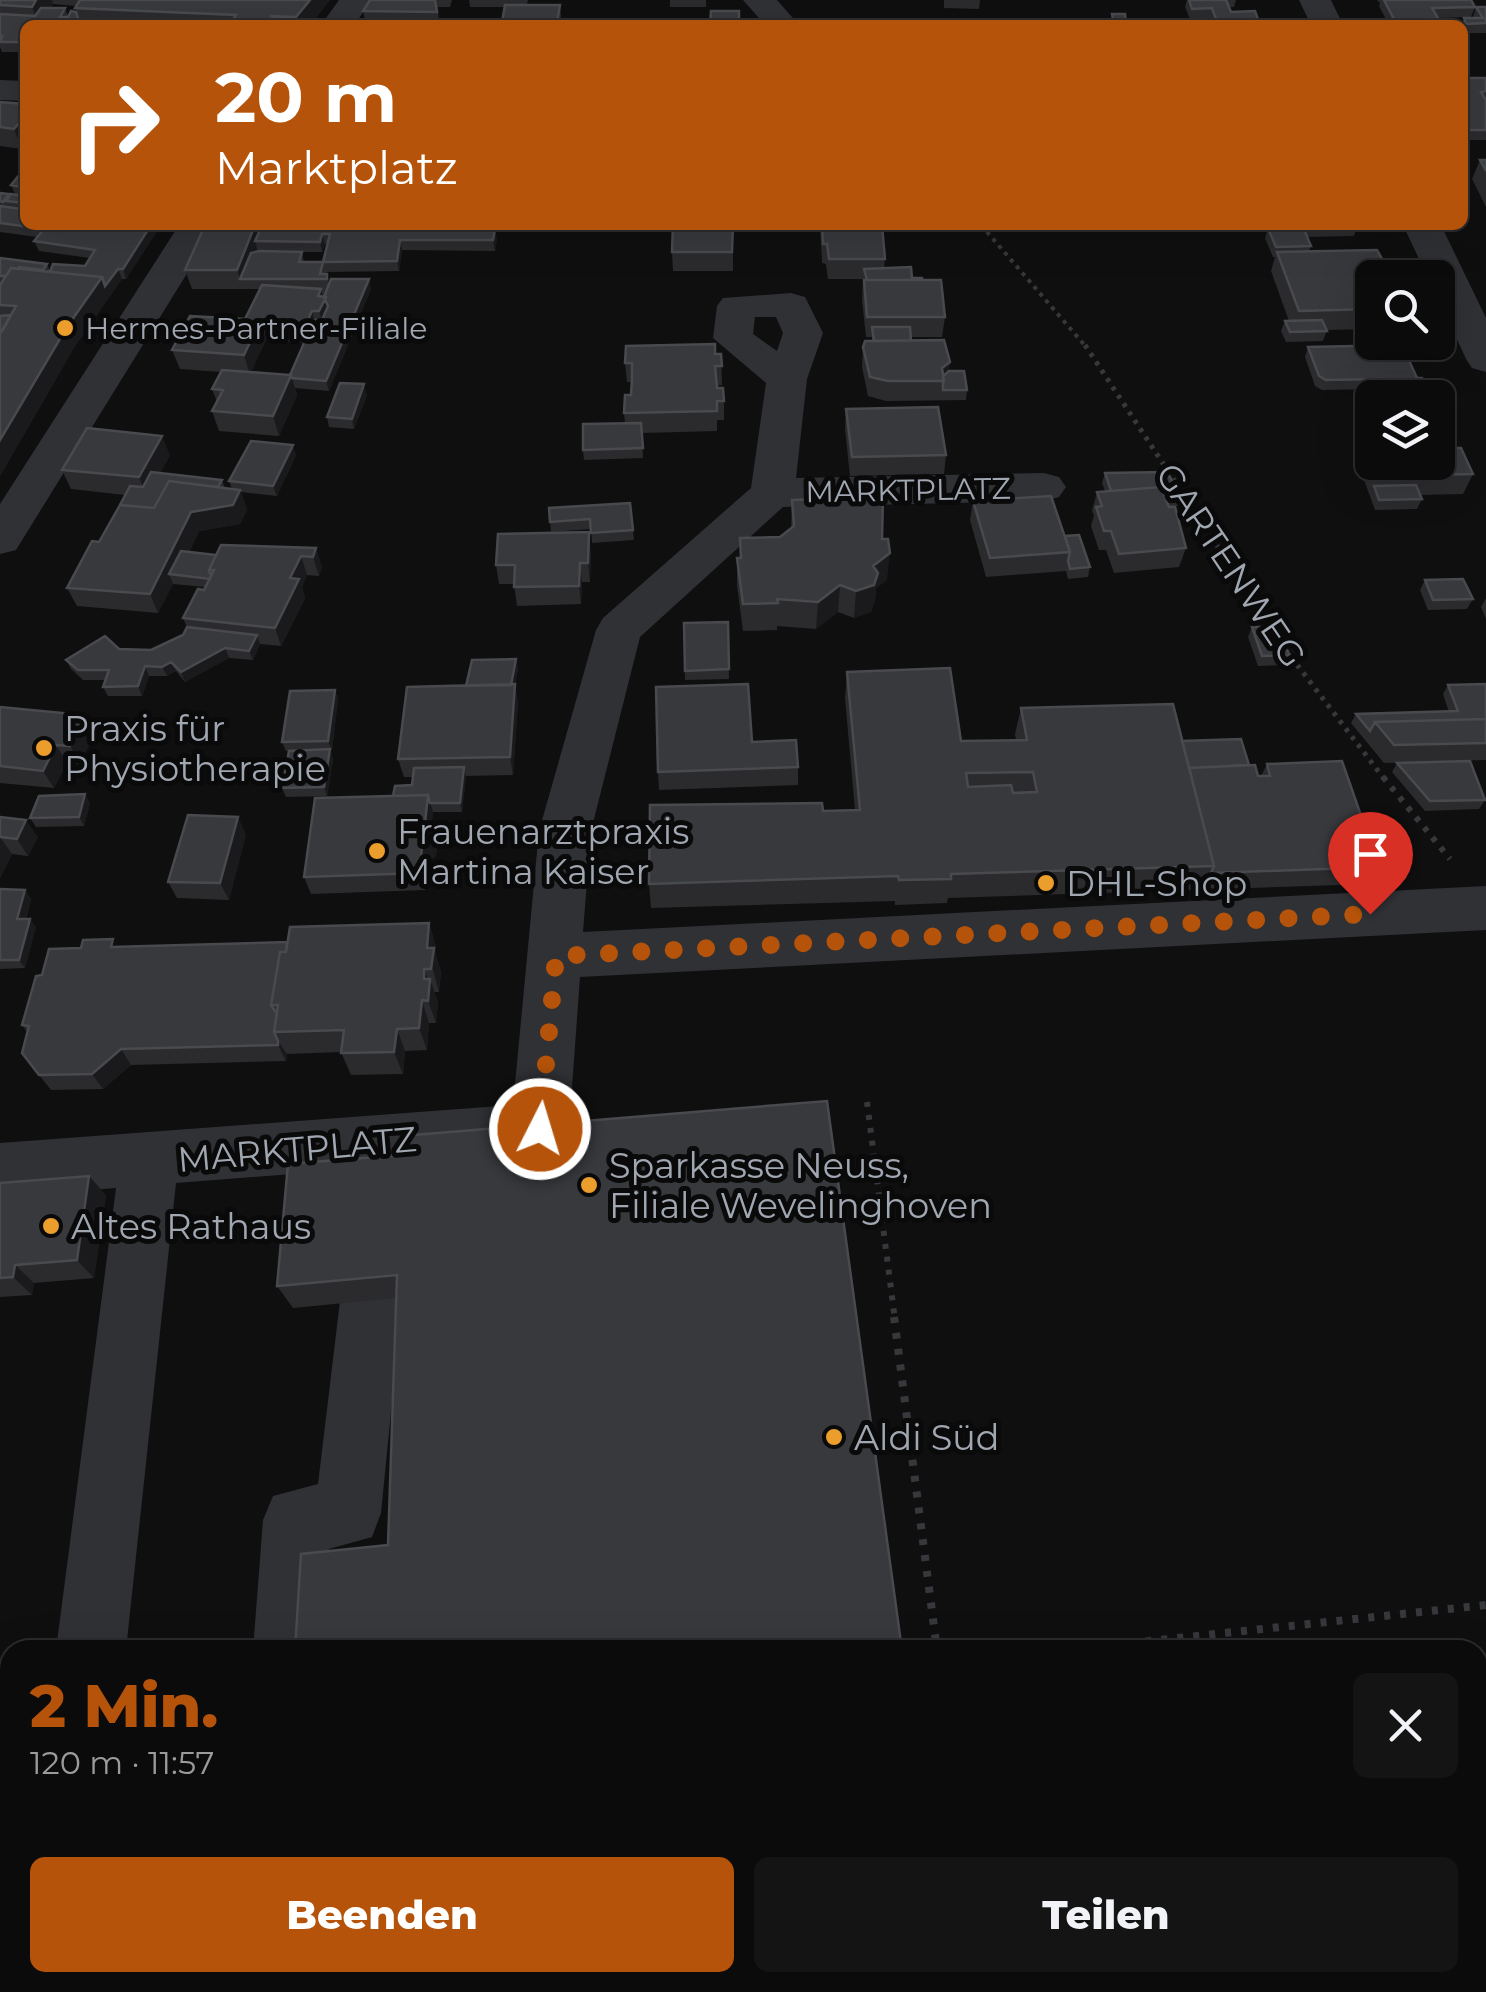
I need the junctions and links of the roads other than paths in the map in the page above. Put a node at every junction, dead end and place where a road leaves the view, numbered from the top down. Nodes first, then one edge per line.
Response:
1 (356, 0) edge
2 (759, 0) edge
3 (341, 20) edge
4 (778, 20) edge
5 (195, 230) edge
6 (1424, 230) edge
7 (1486, 359) edge
8 (787, 378) dead end
9 (1044, 487) dead end
10 (772, 493) junction
11 (0, 539) edge
12 (1474, 891) edge
13 (556, 956) junction
14 (150, 1161) junction
15 (0, 1170) edge
16 (371, 1300) edge
17 (92, 1640) edge
18 (289, 1640) edge

1 - 3 street
2 - 4 street
5 - 11 street
6 - 7 street
8 - 10 street, MARKTPLATZ
9 - 10 street, MARKTPLATZ
10 - 13 street, MARKTPLATZ
12 - 13 street
13 - 14 street, MARKTPLATZ
14 - 15 street, MARKTPLATZ
14 - 17 street
16 - 18 street

